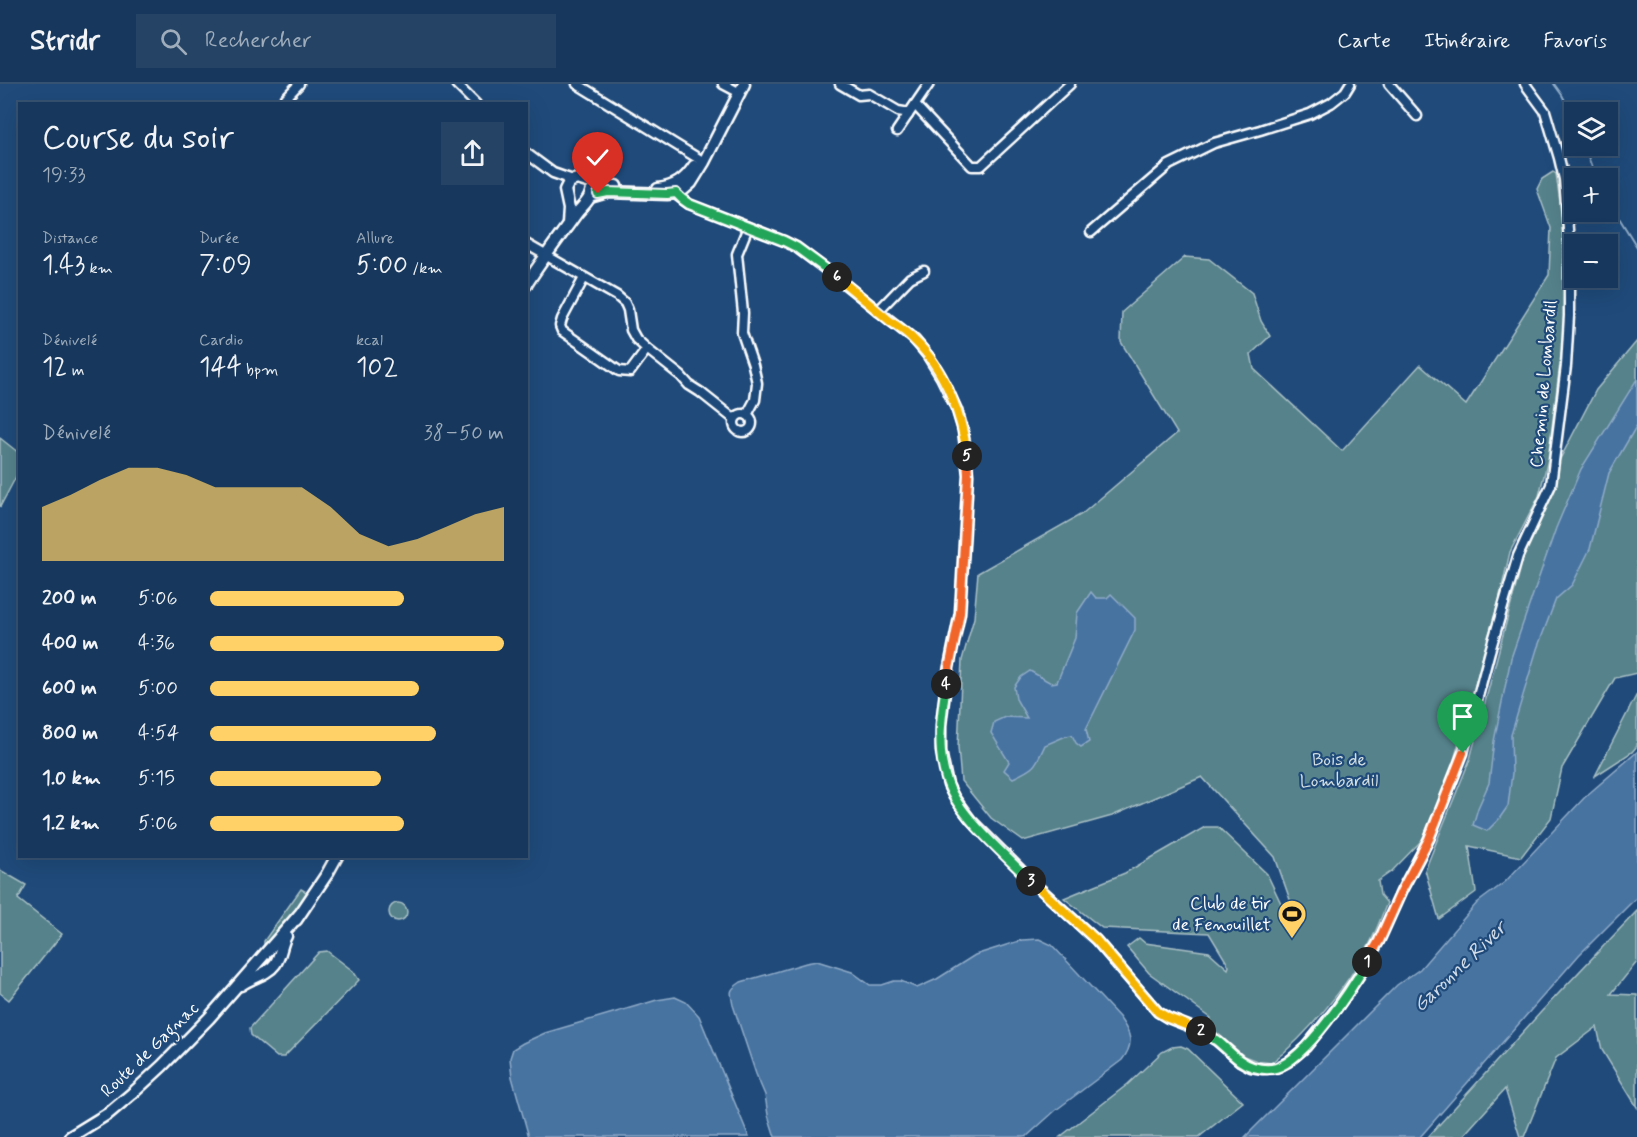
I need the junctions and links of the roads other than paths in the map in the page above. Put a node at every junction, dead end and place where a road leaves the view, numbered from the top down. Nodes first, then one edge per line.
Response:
1 (299, 84) edge
2 (456, 84) edge
3 (577, 84) edge
4 (723, 84) edge
5 (840, 84) edge
6 (929, 84) edge
7 (1070, 84) edge
8 (1350, 84) edge
9 (1389, 84) edge
10 (1525, 84) edge
11 (742, 89) edge
12 (282, 102) edge
13 (474, 102) edge
14 (915, 105) junction
15 (908, 115) junction
16 (1418, 116) dead end
17 (897, 131) dead end
18 (528, 154) edge
19 (699, 160) junction
20 (553, 173) junction
21 (573, 180) junction
22 (586, 181) junction
23 (679, 189) junction
24 (567, 197) junction
25 (587, 201) junction
26 (568, 224) junction
27 (748, 227) junction
28 (1090, 232) dead end
29 (528, 245) edge
30 (547, 255) junction
31 (924, 271) dead end
32 (584, 278) junction
33 (528, 282) edge
34 (878, 311) junction
35 (647, 349) junction
36 (747, 415) junction
37 (734, 419) junction
38 (336, 858) edge
39 (70, 1137) edge

1 - 12 street
2 - 13 street
3 - 19 street
4 - 11 street
5 - 15 street
6 - 14 street
7 - 14 street
8 - 28 street
9 - 16 street
10 - 34 street, Chemin de Lombardil
11 - 19 main road
14 - 15 street
15 - 17 street
18 - 20 street
19 - 23 main road
20 - 21 street
20 - 24 street
21 - 22 main road
21 - 24 main road
22 - 23 main road
22 - 25 main road
23 - 25 main road
23 - 27 street
24 - 25 main road
24 - 26 main road
25 - 26 main road
26 - 30 main road
27 - 34 street
27 - 36 street
29 - 30 street
30 - 32 street
30 - 33 main road
31 - 34 street
32 - 35 street
32 - 35 street
35 - 37 street
36 - 37 street
36 - 37 street
38 - 39 main road, Route de Gagnac

